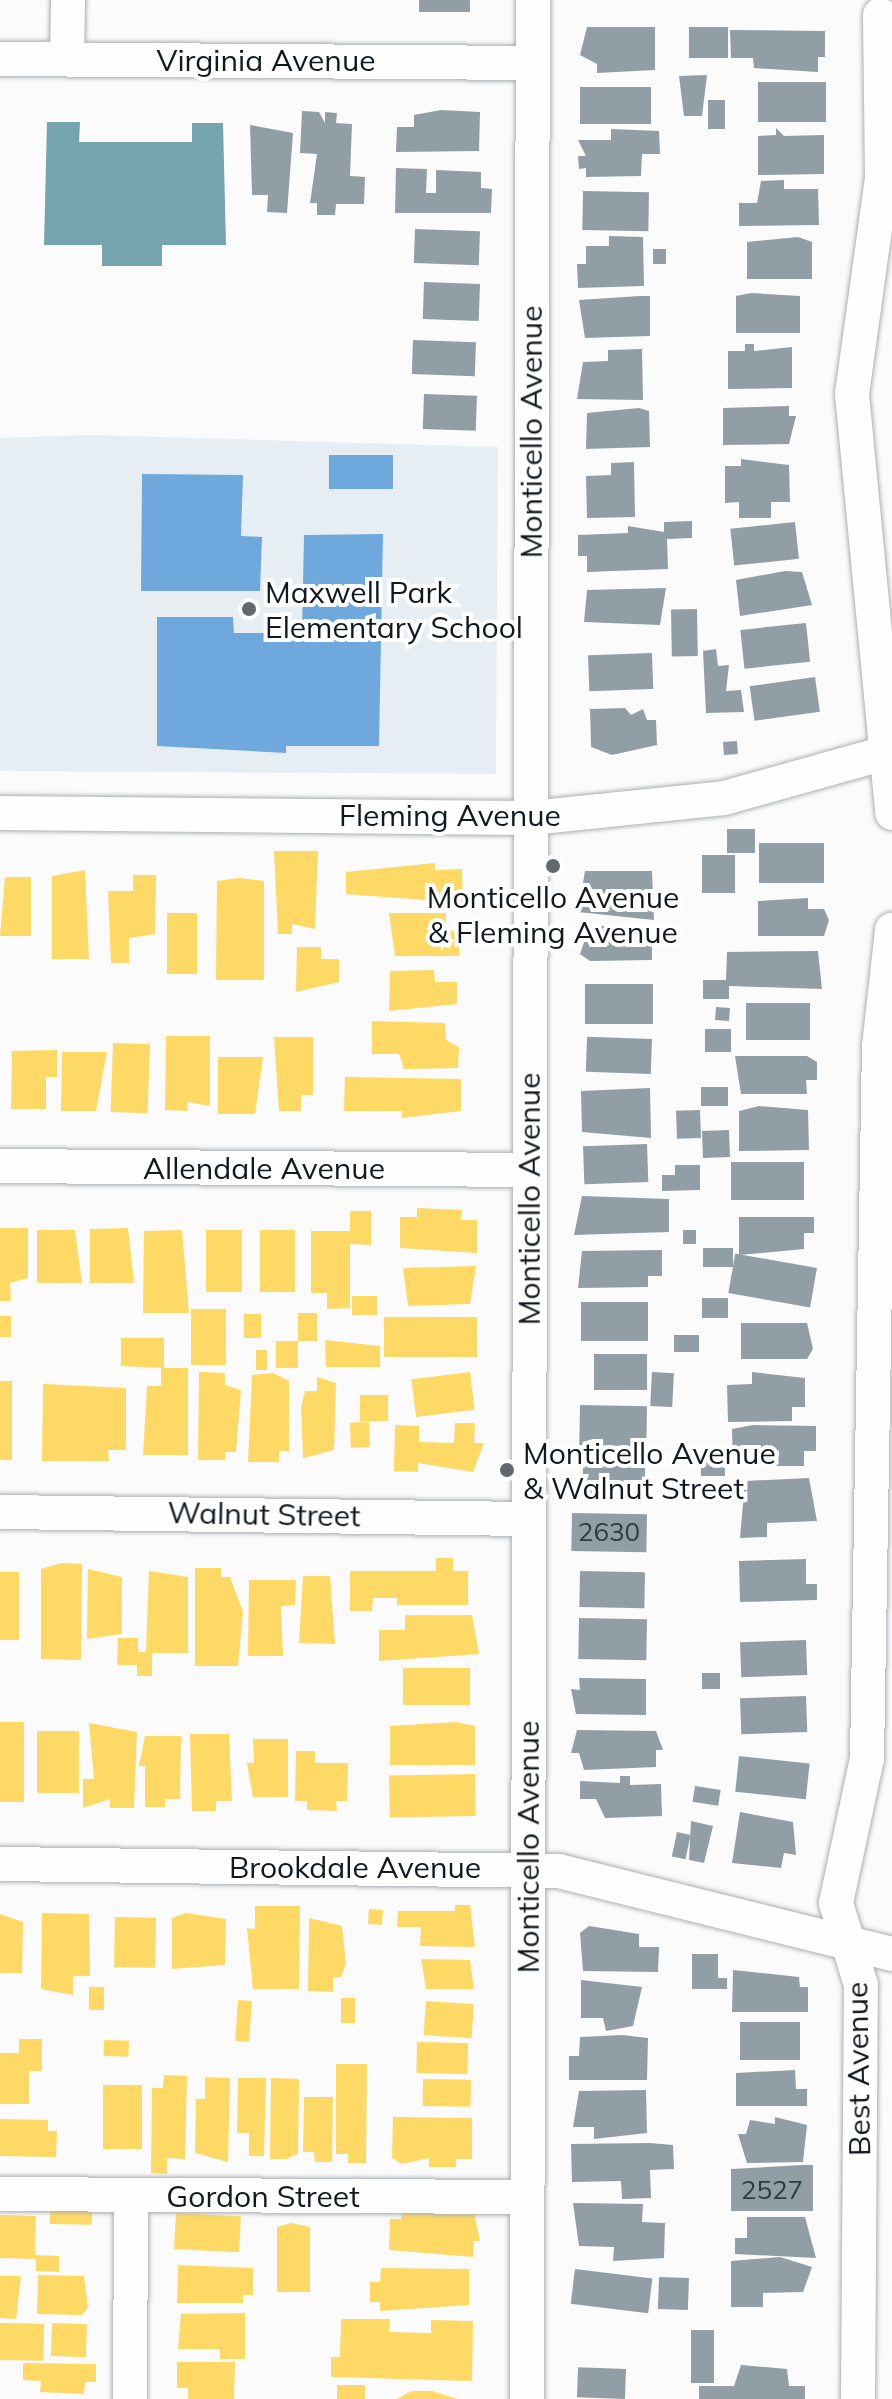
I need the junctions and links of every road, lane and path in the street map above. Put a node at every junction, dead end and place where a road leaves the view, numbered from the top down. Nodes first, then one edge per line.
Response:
1 (68, 0) edge
2 (533, 0) edge
3 (879, 10) edge
4 (0, 59) edge
5 (67, 59) junction
6 (532, 63) junction
7 (890, 751) edge
8 (0, 813) edge
9 (892, 813) edge
10 (531, 818) junction
11 (892, 930) edge
12 (0, 1166) edge
13 (529, 1170) junction
14 (0, 1512) edge
15 (527, 1519) junction
16 (0, 1864) edge
17 (527, 1868) junction
18 (848, 1942) junction
19 (892, 1954) edge
20 (0, 2194) edge
21 (131, 2195) junction
22 (526, 2197) junction
23 (130, 2399) edge
24 (527, 2399) edge
25 (858, 2399) edge

1 - 5 street
2 - 6 street, Monticello Avenue
3 - 7 street
4 - 5 street, Virginia Avenue
5 - 6 street, Virginia Avenue
6 - 10 street, Monticello Avenue
7 - 9 street
7 - 10 street, Fleming Avenue
8 - 10 street, Fleming Avenue
10 - 13 street, Monticello Avenue
11 - 18 street, Best Avenue
12 - 13 street, Allendale Avenue
13 - 15 street, Monticello Avenue
14 - 15 street, Walnut Street
15 - 17 street, Monticello Avenue
16 - 17 street, Brookdale Avenue
17 - 18 street, Brookdale Avenue
17 - 22 street, Monticello Avenue
18 - 19 street, Brookdale Avenue
18 - 25 street, Best Avenue
20 - 21 street, Gordon Street
21 - 22 street, Gordon Street
21 - 23 street
22 - 24 street, Monticello Avenue

